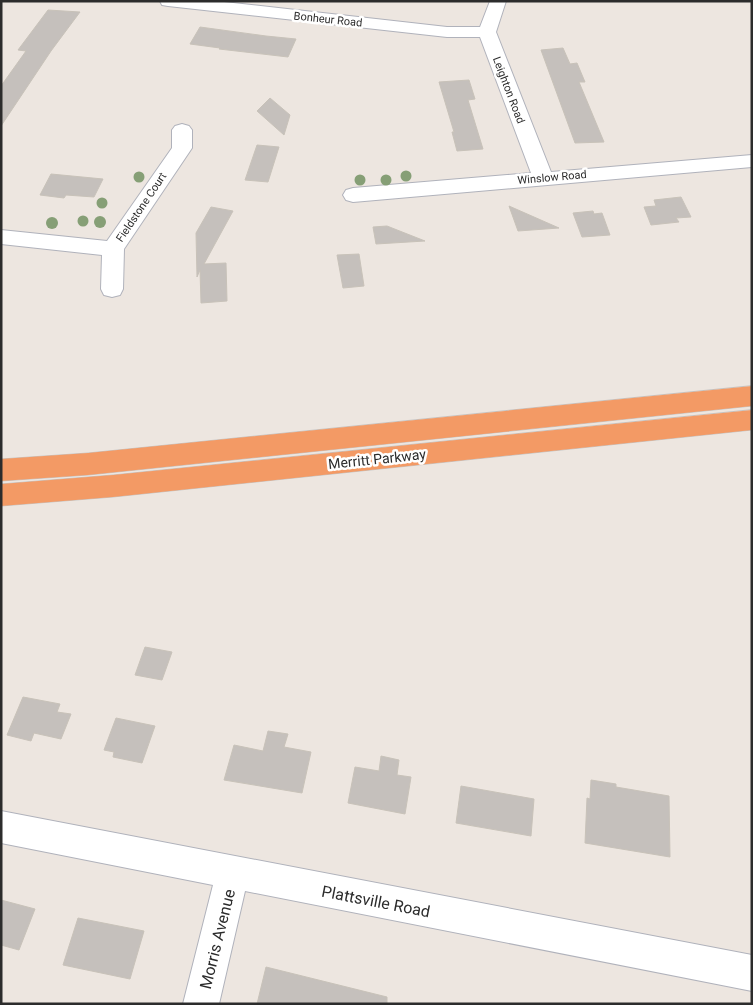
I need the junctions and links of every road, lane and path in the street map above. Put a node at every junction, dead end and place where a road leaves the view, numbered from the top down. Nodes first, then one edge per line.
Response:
1 (168, 1) edge
2 (498, 1) edge
3 (488, 32) junction
4 (182, 130) dead end
5 (752, 161) edge
6 (543, 178) junction
7 (353, 195) dead end
8 (1, 237) edge
9 (113, 249) junction
10 (112, 289) dead end
11 (752, 396) edge
12 (752, 420) edge
13 (1, 470) edge
14 (1, 495) edge
15 (1, 827) edge
16 (233, 873) junction
17 (752, 973) edge
18 (201, 1004) edge

1 - 3 street, Bonheur Road
2 - 3 street
3 - 6 street, Leighton Road
4 - 9 street, Fieldstone Court
5 - 6 street, Winslow Road
6 - 7 street, Winslow Road
8 - 9 street
9 - 10 street, Fieldstone Court
11 - 13 highway, Merritt Parkway
12 - 14 highway, Merritt Parkway
15 - 16 street, Plattsville Road
16 - 17 street, Plattsville Road
16 - 18 street, Morris Avenue

